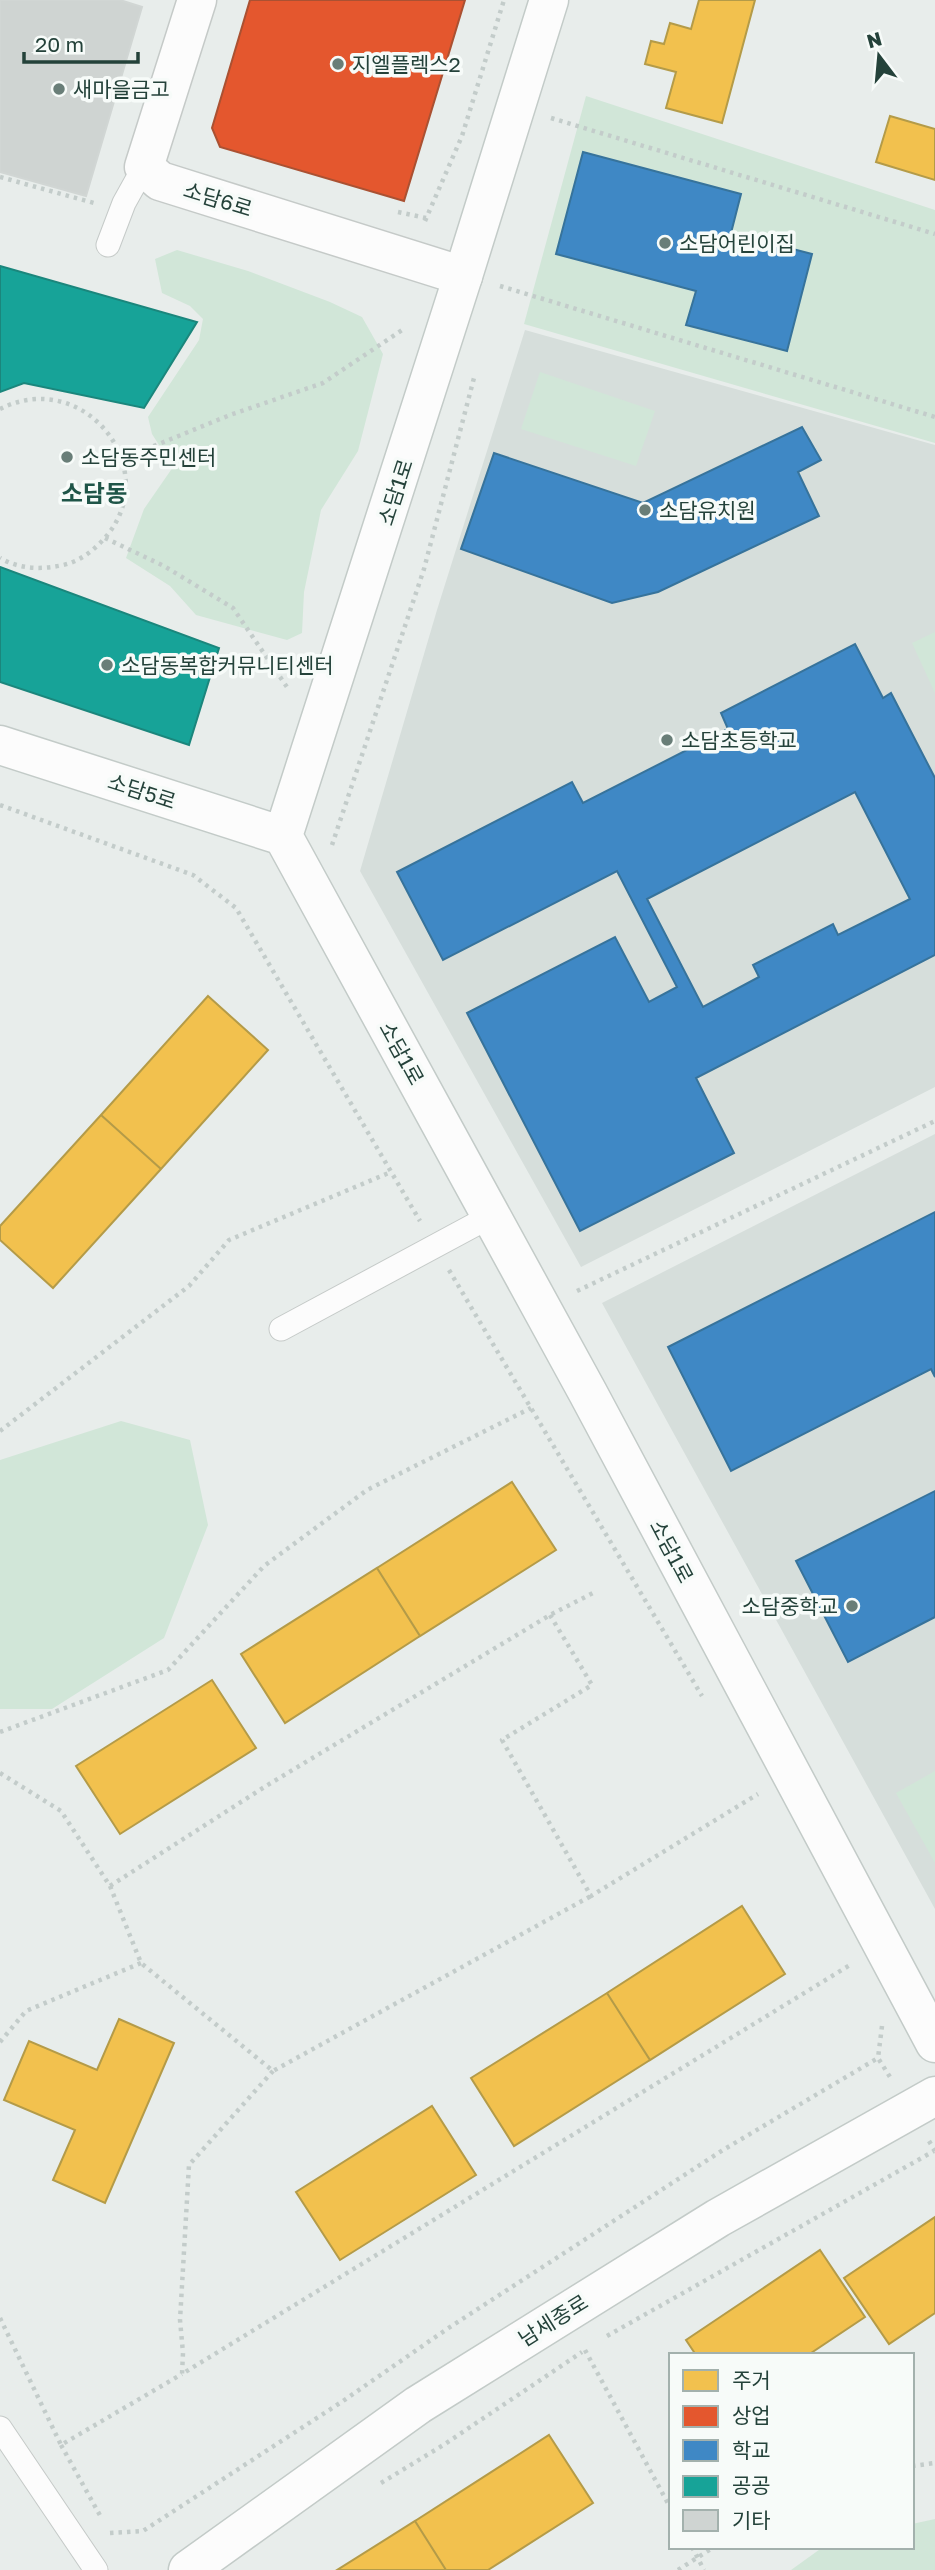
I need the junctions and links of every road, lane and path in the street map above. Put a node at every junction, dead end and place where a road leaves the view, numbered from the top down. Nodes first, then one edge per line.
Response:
1 (197, 0) edge
2 (504, 0) edge
3 (548, 0) edge
4 (548, 129) dead end
5 (144, 167) junction
6 (0, 177) edge
7 (124, 203) junction
8 (385, 209) dead end
9 (426, 218) junction
10 (935, 234) edge
11 (108, 244) dead end
12 (416, 261) junction
13 (481, 281) junction
14 (495, 299) dead end
15 (415, 321) dead end
16 (478, 366) dead end
17 (0, 409) edge
18 (935, 417) edge
19 (122, 459) junction
20 (105, 538) junction
21 (0, 558) edge
22 (293, 694) dead end
23 (0, 745) edge
24 (0, 805) edge
25 (283, 836) junction
26 (329, 855) dead end
27 (935, 1121) edge
28 (391, 1172) junction
29 (491, 1216) junction
30 (435, 1246) junction
31 (542, 1308) junction
32 (281, 1329) dead end
33 (531, 1408) junction
34 (0, 1431) edge
35 (595, 1592) dead end
36 (550, 1615) junction
37 (704, 1699) dead end
38 (0, 1732) edge
39 (0, 1773) edge
40 (752, 1782) dead end
41 (759, 1793) junction
42 (766, 1805) dead end
43 (110, 1886) junction
44 (591, 1896) junction
45 (141, 1963) junction
46 (853, 1963) dead end
47 (882, 2022) dead end
48 (0, 2042) edge
49 (935, 2043) edge
50 (273, 2071) junction
51 (935, 2096) edge
52 (935, 2151) edge
53 (0, 2318) edge
54 (600, 2341) dead end
55 (592, 2345) dead end
56 (585, 2350) junction
57 (182, 2374) junction
58 (0, 2428) edge
59 (61, 2445) junction
60 (935, 2463) edge
61 (914, 2466) edge
62 (375, 2487) dead end
63 (669, 2505) edge
64 (693, 2549) edge
65 (711, 2549) edge
66 (697, 2557) junction
67 (96, 2570) edge
68 (188, 2570) edge
69 (678, 2570) edge
70 (704, 2570) edge

1 - 5 street
2 - 9 path
3 - 13 street, 소담1로
4 - 10 path
5 - 7 lane
5 - 12 street, 소담6로
6 - 7 path
7 - 11 lane
8 - 9 path
9 - 12 path
12 - 13 street, 소담6로
13 - 14 path
13 - 18 path
13 - 25 street, 소담1로
15 - 19 path
16 - 26 path
17 - 19 path
19 - 20 path
20 - 21 path
20 - 22 path
23 - 25 street, 소담5로
24 - 28 path
25 - 29 street, 소담1로
27 - 31 path
28 - 30 path
28 - 34 path
29 - 30 lane
29 - 31 street, 소담1로
30 - 32 lane
30 - 33 path
31 - 49 street, 소담1로
33 - 37 path
33 - 38 path
35 - 36 path
36 - 43 path
36 - 44 path
39 - 43 path
40 - 41 path
41 - 42 path
41 - 44 path
43 - 45 path
44 - 50 path
45 - 48 path
45 - 50 path
46 - 57 path
47 - 59 path
50 - 57 path
51 - 68 street, 남세종로
52 - 54 path
53 - 59 path
55 - 56 path
56 - 62 path
56 - 63 path
57 - 59 path
58 - 67 lane
60 - 61 path
64 - 66 path
65 - 66 path
66 - 69 path
66 - 70 path

